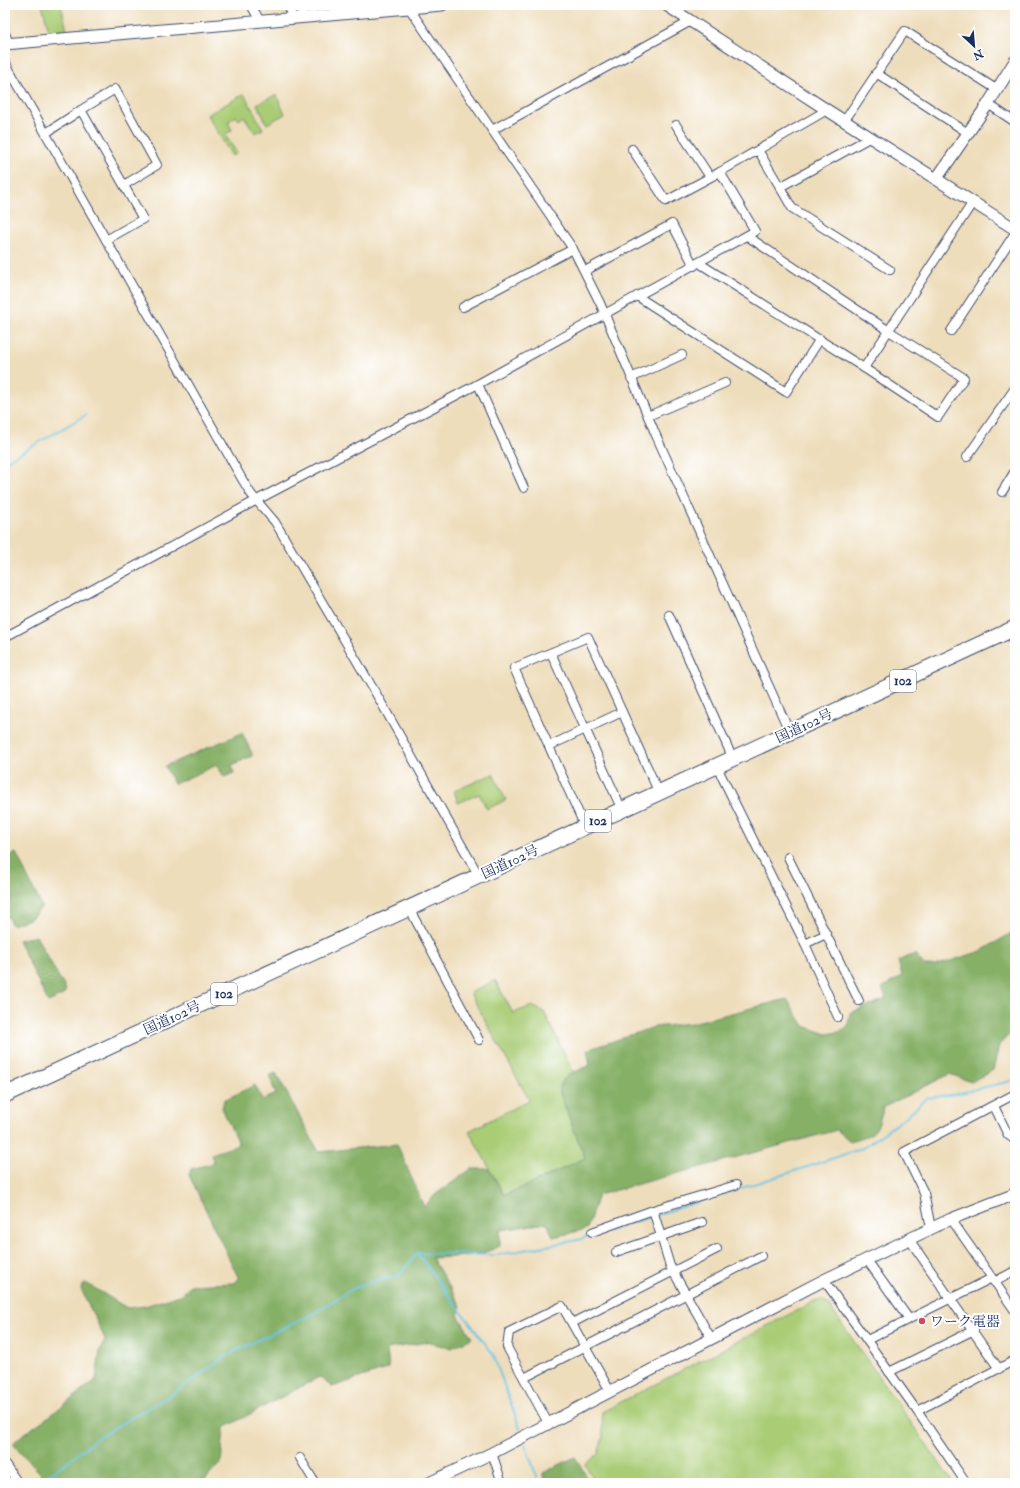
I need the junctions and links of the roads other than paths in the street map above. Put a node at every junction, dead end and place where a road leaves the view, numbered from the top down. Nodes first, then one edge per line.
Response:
1 (251, 5) edge
2 (286, 5) edge
3 (442, 5) edge
4 (666, 5) edge
5 (425, 6) edge
6 (409, 8) junction
7 (294, 18) junction
8 (260, 21) junction
9 (691, 21) junction
10 (5, 33) edge
11 (7, 44) edge
12 (5, 62) edge
13 (1014, 64) edge
14 (876, 74) junction
15 (996, 89) junction
16 (988, 104) junction
17 (81, 110) junction
18 (827, 110) junction
19 (845, 120) junction
20 (1015, 122) edge
21 (676, 125) dead end
22 (492, 130) junction
23 (46, 133) junction
24 (968, 133) junction
25 (871, 137) junction
26 (632, 149) dead end
27 (758, 150) junction
28 (720, 172) junction
29 (710, 177) junction
30 (937, 178) junction
31 (124, 185) junction
32 (780, 187) junction
33 (973, 202) junction
34 (1015, 229) edge
35 (1015, 233) edge
36 (747, 236) junction
37 (106, 240) junction
38 (573, 249) junction
39 (697, 264) junction
40 (890, 270) dead end
41 (585, 271) junction
42 (637, 296) junction
43 (463, 307) dead end
44 (605, 314) junction
45 (888, 331) junction
46 (951, 331) dead end
47 (820, 340) junction
48 (682, 356) dead end
49 (864, 368) junction
50 (631, 378) junction
51 (724, 383) dead end
52 (478, 384) junction
53 (1015, 388) edge
54 (648, 416) junction
55 (967, 457) dead end
56 (1015, 471) edge
57 (524, 488) dead end
58 (1002, 492) dead end
59 (257, 500) junction
60 (669, 615) dead end
61 (1015, 628) edge
62 (5, 637) edge
63 (551, 653) junction
64 (622, 712) junction
65 (585, 728) junction
66 (790, 733) junction
67 (549, 746) junction
68 (733, 759) junction
69 (717, 766) junction
70 (659, 793) junction
71 (622, 810) junction
72 (585, 827) junction
73 (788, 857) dead end
74 (479, 876) junction
75 (409, 908) junction
76 (826, 934) junction
77 (805, 944) junction
78 (859, 1001) dead end
79 (838, 1017) dead end
80 (479, 1040) dead end
81 (1015, 1094) edge
82 (5, 1095) edge
83 (994, 1106) junction
84 (1015, 1140) edge
85 (736, 1185) dead end
86 (1015, 1194) edge
87 (654, 1214) junction
88 (951, 1218) junction
89 (702, 1222) dead end
90 (931, 1228) junction
91 (592, 1232) dead end
92 (660, 1236) junction
93 (909, 1239) junction
94 (717, 1249) dead end
95 (616, 1252) dead end
96 (761, 1256) dead end
97 (867, 1260) junction
98 (673, 1271) junction
99 (1015, 1271) edge
100 (824, 1280) junction
101 (993, 1280) junction
102 (686, 1295) junction
103 (951, 1298) junction
104 (1015, 1311) edge
105 (910, 1319) junction
106 (572, 1323) junction
107 (974, 1330) junction
108 (711, 1338) junction
109 (867, 1340) junction
110 (586, 1347) junction
111 (1015, 1360) edge
112 (999, 1368) junction
113 (889, 1372) junction
114 (524, 1378) junction
115 (610, 1391) junction
116 (917, 1411) junction
117 (548, 1423) junction
118 (492, 1453) junction
119 (300, 1458) dead end
120 (5, 1464) edge
121 (18, 1483) edge
122 (315, 1483) edge
123 (429, 1483) edge
124 (502, 1483) edge
125 (966, 1483) edge

1 - 8 street
2 - 7 street
3 - 5 street
4 - 9 street
5 - 6 street
6 - 7 street
6 - 22 street
7 - 8 street
8 - 11 street
9 - 18 street
9 - 22 street
10 - 11 street
12 - 23 street
13 - 15 street
14 - 15 street
14 - 19 street
14 - 24 street
15 - 16 street
16 - 20 street
16 - 24 street
17 - 23 street
17 - 31 street
17 - 31 street
18 - 19 street
18 - 27 street
19 - 25 street
21 - 29 street
22 - 38 street
23 - 37 street
24 - 30 street
25 - 30 street
25 - 32 street
26 - 29 street
27 - 28 street
27 - 32 street
28 - 29 street
28 - 36 street
30 - 33 street
31 - 37 street
32 - 40 street
33 - 34 street
33 - 45 street
35 - 46 street
36 - 39 street
36 - 45 street
37 - 59 street
38 - 41 street
38 - 43 street
39 - 41 street
39 - 42 street
39 - 47 street
41 - 44 street
42 - 44 street
42 - 47 street
44 - 50 street
44 - 52 street
45 - 49 street
45 - 49 street
47 - 49 street
48 - 50 street
50 - 54 street
51 - 54 street
52 - 57 street
52 - 59 street
53 - 55 street
54 - 66 street
56 - 58 street
59 - 62 street
59 - 74 street
60 - 68 street
61 - 66 highway, 国道102号 / 102
63 - 64 street
63 - 65 street
63 - 67 street
64 - 65 street
64 - 70 street
65 - 67 street
65 - 71 street
66 - 68 highway, 国道102号 / 102
67 - 72 street
68 - 69 highway, 国道102号 / 102
69 - 70 highway, 国道102号 / 102
69 - 77 street
70 - 71 highway, 国道102号 / 102
71 - 72 highway, 国道102号 / 102
72 - 74 highway, 国道102号 / 102
73 - 76 street
74 - 75 highway, 国道102号 / 102
75 - 80 street
75 - 82 highway, 国道102号 / 102
76 - 77 street
76 - 78 street
77 - 79 street
81 - 83 street
83 - 84 street
83 - 90 street
85 - 87 street
86 - 88 street
87 - 91 street
87 - 92 street
88 - 90 street
88 - 101 street
89 - 92 street
90 - 93 street
92 - 95 street
92 - 98 street
93 - 97 street
93 - 103 street
94 - 98 street
96 - 102 street
97 - 100 street
97 - 105 street
98 - 102 street
98 - 106 street
99 - 101 street
100 - 108 street
100 - 109 street
101 - 103 street
101 - 104 street
102 - 108 street
102 - 110 street
103 - 105 street
103 - 107 street
105 - 109 street
106 - 110 street
106 - 114 street
107 - 112 street
107 - 113 street
108 - 115 street
109 - 113 street
110 - 114 street
110 - 115 street
111 - 112 street
112 - 116 street
113 - 116 street
114 - 117 street
115 - 117 street
116 - 125 street
117 - 118 street
118 - 123 street
118 - 124 street
119 - 122 street
120 - 121 street

